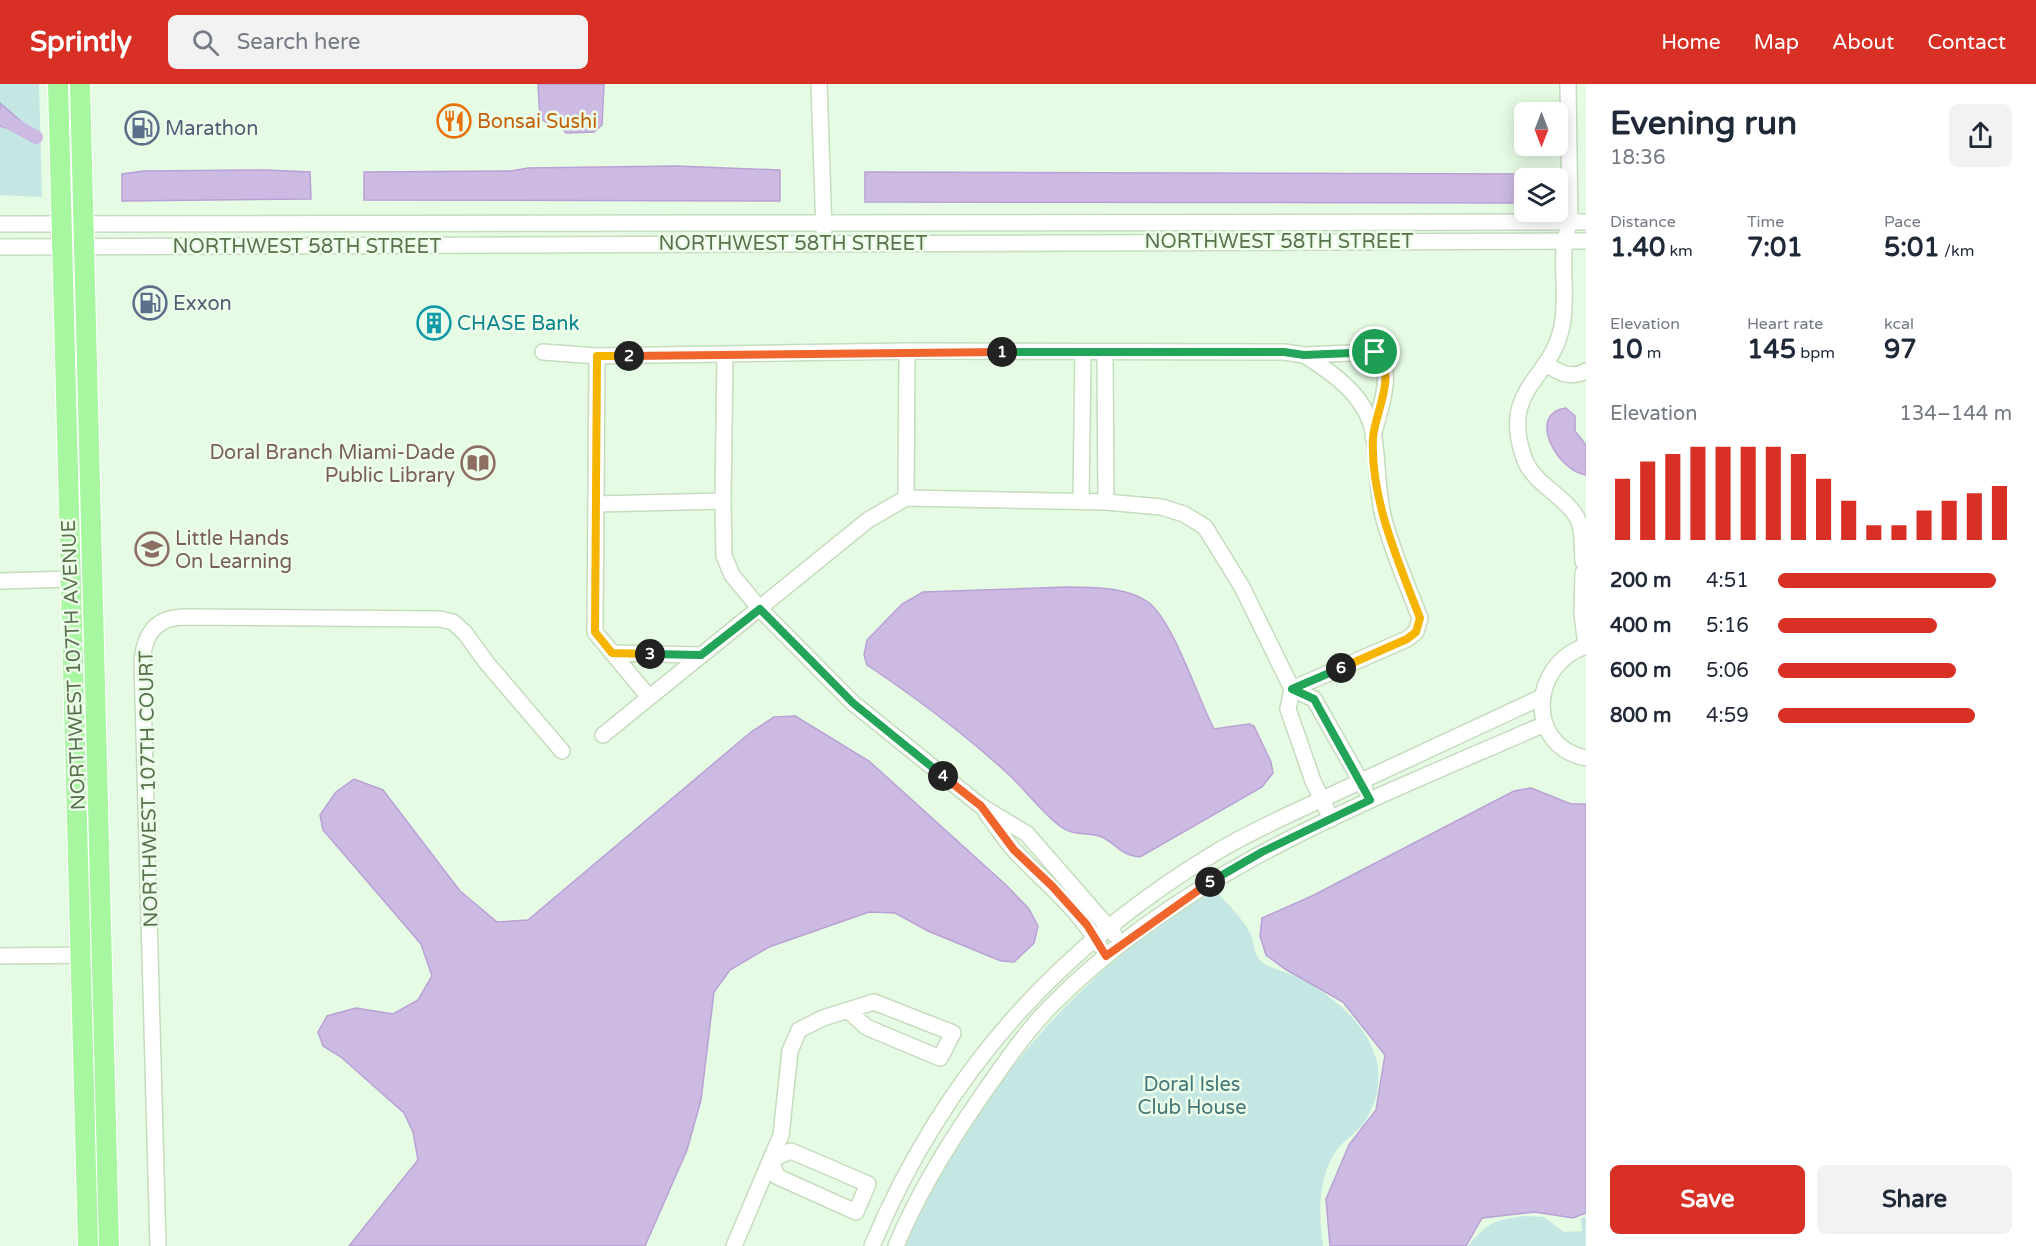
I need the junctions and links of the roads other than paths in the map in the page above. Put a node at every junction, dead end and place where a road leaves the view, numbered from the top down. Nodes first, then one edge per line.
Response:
1 (58, 84) edge
2 (80, 84) edge
3 (819, 84) edge
4 (1568, 84) edge
5 (1570, 222) junction
6 (1586, 222) edge
7 (824, 223) junction
8 (0, 224) edge
9 (62, 225) junction
10 (84, 226) junction
11 (1563, 241) junction
12 (1586, 241) edge
13 (824, 242) junction
14 (0, 246) edge
15 (63, 247) junction
16 (84, 247) junction
17 (907, 351) junction
18 (543, 352) dead end
19 (1083, 352) junction
20 (1105, 352) junction
21 (725, 355) junction
22 (1304, 355) junction
23 (597, 356) junction
24 (1547, 364) junction
25 (1586, 371) edge
26 (1373, 438) junction
27 (1558, 497) junction
28 (906, 498) junction
29 (723, 501) junction
30 (1081, 501) junction
31 (1106, 502) junction
32 (596, 504) junction
33 (1586, 517) edge
34 (70, 579) junction
35 (0, 581) edge
36 (1584, 597) edge
37 (760, 609) junction
38 (1586, 646) edge
39 (612, 653) junction
40 (701, 655) junction
41 (1292, 689) junction
42 (648, 696) junction
43 (1542, 697) junction
44 (1545, 724) junction
45 (603, 735) dead end
46 (562, 751) dead end
47 (1586, 758) edge
48 (1362, 781) junction
49 (1322, 800) junction
50 (1370, 800) junction
51 (981, 806) junction
52 (1331, 819) junction
53 (1108, 927) junction
54 (1095, 938) junction
55 (1122, 943) junction
56 (102, 954) junction
57 (80, 955) junction
58 (0, 956) edge
59 (1106, 956) junction
60 (849, 1011) junction
61 (772, 1159) junction
62 (740, 1243) edge
63 (88, 1246) edge
64 (109, 1246) edge
65 (158, 1246) edge
66 (872, 1246) edge
67 (896, 1246) edge

1 - 9 main road, NORTHWEST 107TH AVENUE
2 - 10 main road, NORTHWEST 107TH AVENUE
3 - 7 street
4 - 5 street
5 - 6 street, NORTHWEST 58TH STREET
5 - 7 street, NORTHWEST 58TH STREET
5 - 11 street
5 - 12 street
7 - 10 street, NORTHWEST 58TH STREET
7 - 13 street
8 - 9 street, NORTHWEST 58TH STREET
9 - 10 street, NORTHWEST 58TH STREET
9 - 15 main road, NORTHWEST 107TH AVENUE
10 - 16 main road, NORTHWEST 107TH AVENUE
11 - 12 street, NORTHWEST 58TH STREET
11 - 13 street, NORTHWEST 58TH STREET
11 - 24 street
13 - 16 street, NORTHWEST 58TH STREET
14 - 15 street, NORTHWEST 58TH STREET
15 - 16 street, NORTHWEST 58TH STREET
15 - 34 main road, NORTHWEST 107TH AVENUE
16 - 56 main road, NORTHWEST 107TH AVENUE
17 - 19 street
17 - 21 street
17 - 28 street
18 - 23 street
19 - 20 street
19 - 30 street
20 - 22 street
20 - 31 street
21 - 23 street
21 - 29 street
22 - 26 street
22 - 26 street
23 - 32 street
24 - 25 street
24 - 27 street
26 - 41 street
27 - 33 street
27 - 36 street
28 - 30 street
28 - 37 street
29 - 32 street
29 - 37 street
30 - 31 street
31 - 41 street
32 - 39 street
34 - 35 street
34 - 57 main road, NORTHWEST 107TH AVENUE
36 - 38 street
37 - 40 street
37 - 51 street
38 - 43 street
39 - 40 street
39 - 42 street
40 - 42 street
41 - 48 street
41 - 49 street
42 - 45 street
43 - 44 street
43 - 48 street
44 - 47 street
44 - 50 street
46 - 65 street, NORTHWEST 107TH COURT
48 - 49 street
48 - 50 street
49 - 52 street
49 - 53 street
50 - 52 street
51 - 53 street
51 - 54 street
52 - 55 street
53 - 54 street
53 - 55 street
54 - 59 street
54 - 66 street
55 - 59 street
56 - 57 street
56 - 64 main road, NORTHWEST 107TH AVENUE
57 - 58 street
57 - 63 main road, NORTHWEST 107TH AVENUE
59 - 67 street
60 - 60 street
60 - 61 street
61 - 61 street
61 - 62 street

